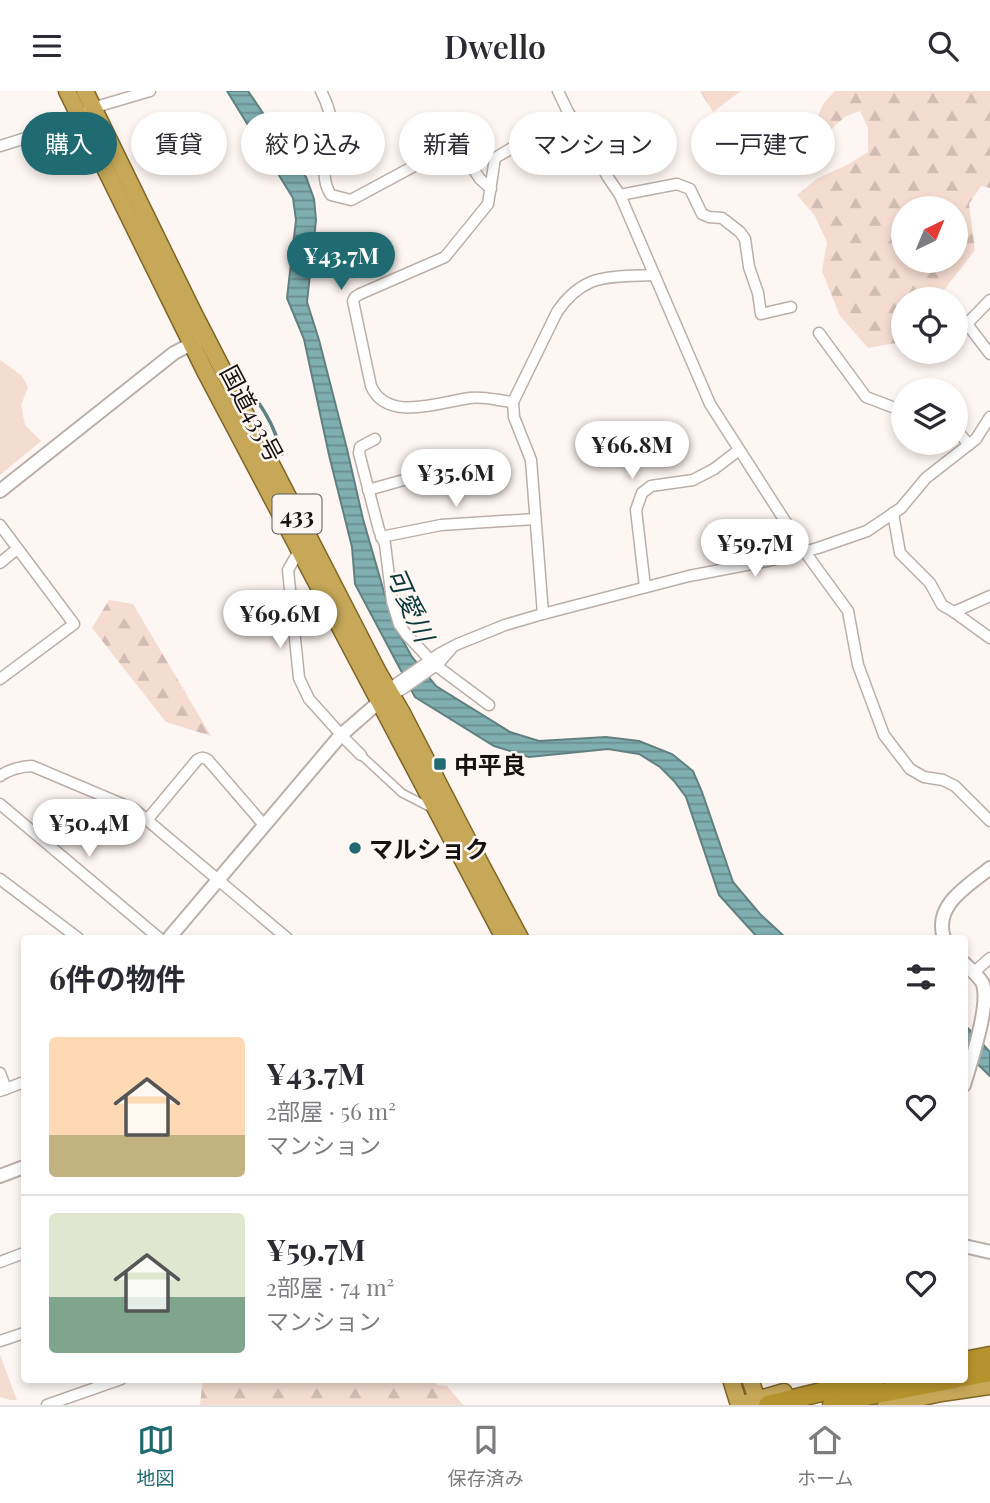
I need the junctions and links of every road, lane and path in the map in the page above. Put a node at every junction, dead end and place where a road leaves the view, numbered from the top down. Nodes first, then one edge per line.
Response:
1 (67, 91) edge
2 (85, 91) edge
3 (150, 91) edge
4 (321, 91) edge
5 (558, 91) edge
6 (86, 112) junction
7 (21, 139) edge
8 (0, 146) edge
9 (509, 149) edge
10 (117, 175) edge
11 (491, 189) junction
12 (620, 195) junction
13 (654, 275) junction
14 (990, 300) edge
15 (791, 307) dead end
16 (968, 323) edge
17 (968, 325) edge
18 (819, 333) dead end
19 (198, 340) junction
20 (990, 353) edge
21 (513, 402) junction
22 (891, 406) edge
23 (990, 417) edge
24 (375, 439) dead end
25 (969, 445) joint
26 (740, 450) junction
27 (436, 471) dead end
28 (368, 490) junction
29 (0, 491) edge
30 (893, 513) junction
31 (535, 519) junction
32 (0, 525) edge
33 (381, 537) junction
34 (17, 549) junction
35 (299, 551) junction
36 (805, 552) junction
37 (0, 563) edge
38 (645, 587) junction
39 (990, 596) edge
40 (954, 612) junction
41 (543, 614) junction
42 (990, 638) edge
43 (430, 665) junction
44 (0, 679) edge
45 (393, 691) junction
46 (489, 705) dead end
47 (341, 735) junction
48 (362, 755) joint
49 (1, 774) edge
50 (0, 804) edge
51 (436, 811) junction
52 (147, 820) junction
53 (990, 821) edge
54 (264, 825) junction
55 (990, 867) edge
56 (0, 879) edge
57 (218, 880) junction
58 (74, 935) edge
59 (155, 935) edge
60 (172, 935) edge
61 (283, 935) edge
62 (502, 935) edge
63 (518, 935) edge
64 (943, 935) edge
65 (990, 958) edge
66 (969, 968) edge
67 (968, 1071) edge
68 (0, 1073) edge
69 (21, 1084) edge
70 (3, 1090) edge
71 (21, 1168) edge
72 (0, 1176) edge
73 (968, 1247) edge
74 (990, 1252) edge
75 (21, 1254) edge
76 (0, 1262) edge
77 (21, 1334) edge
78 (0, 1341) edge
79 (990, 1354) edge
80 (968, 1357) edge
81 (990, 1373) edge
82 (968, 1376) edge
83 (110, 1383) edge
84 (732, 1383) edge
85 (752, 1383) edge
86 (828, 1383) edge
87 (856, 1383) edge
88 (935, 1383) edge
89 (990, 1386) edge
90 (761, 1403) edge
91 (54, 1404) edge
92 (739, 1405) edge
93 (832, 1405) edge
94 (886, 1405) edge

1 - 6 highway, 国道433号 / 433
2 - 6 highway, 国道433号 / 433
3 - 6 street
4 - 11 street
5 - 12 street
7 - 8 street
9 - 11 street
10 - 19 highway, 国道433号 / 433
11 - 21 street
12 - 13 street
12 - 15 street
13 - 21 street
13 - 26 street
14 - 16 street
17 - 20 street
18 - 22 street
19 - 29 street
19 - 35 highway, 国道433号 / 433
19 - 45 highway, 国道433号 / 433
21 - 31 street
23 - 25 street
24 - 28 street
25 - 30 street
26 - 36 street
26 - 38 street
27 - 28 street
28 - 33 street
30 - 36 street
30 - 40 street
31 - 33 street
31 - 41 street
32 - 34 street
33 - 43 street
34 - 37 street
34 - 44 street
35 - 45 highway, 国道433号 / 433
35 - 47 street
36 - 38 street
36 - 53 street
38 - 41 street
39 - 40 street
40 - 42 street
41 - 43 street
43 - 45 street
43 - 46 street
45 - 47 street
45 - 51 highway, 国道433号 / 433
45 - 63 highway, 国道433号 / 433
47 - 48 street
47 - 54 street
48 - 51 street
49 - 52 street
50 - 59 street
51 - 62 highway, 国道433号 / 433
52 - 54 street
52 - 57 street
54 - 57 street
55 - 64 street
56 - 58 street
57 - 60 street
57 - 61 street
65 - 66 street
66 - 67 street
68 - 70 street
69 - 70 street
71 - 72 street
73 - 74 street
75 - 76 street
77 - 78 street
79 - 80 highway
81 - 82 highway
83 - 91 street
84 - 92 highway
85 - 90 highway
86 - 90 highway
87 - 90 highway
88 - 93 highway
89 - 94 highway
90 - 92 highway

